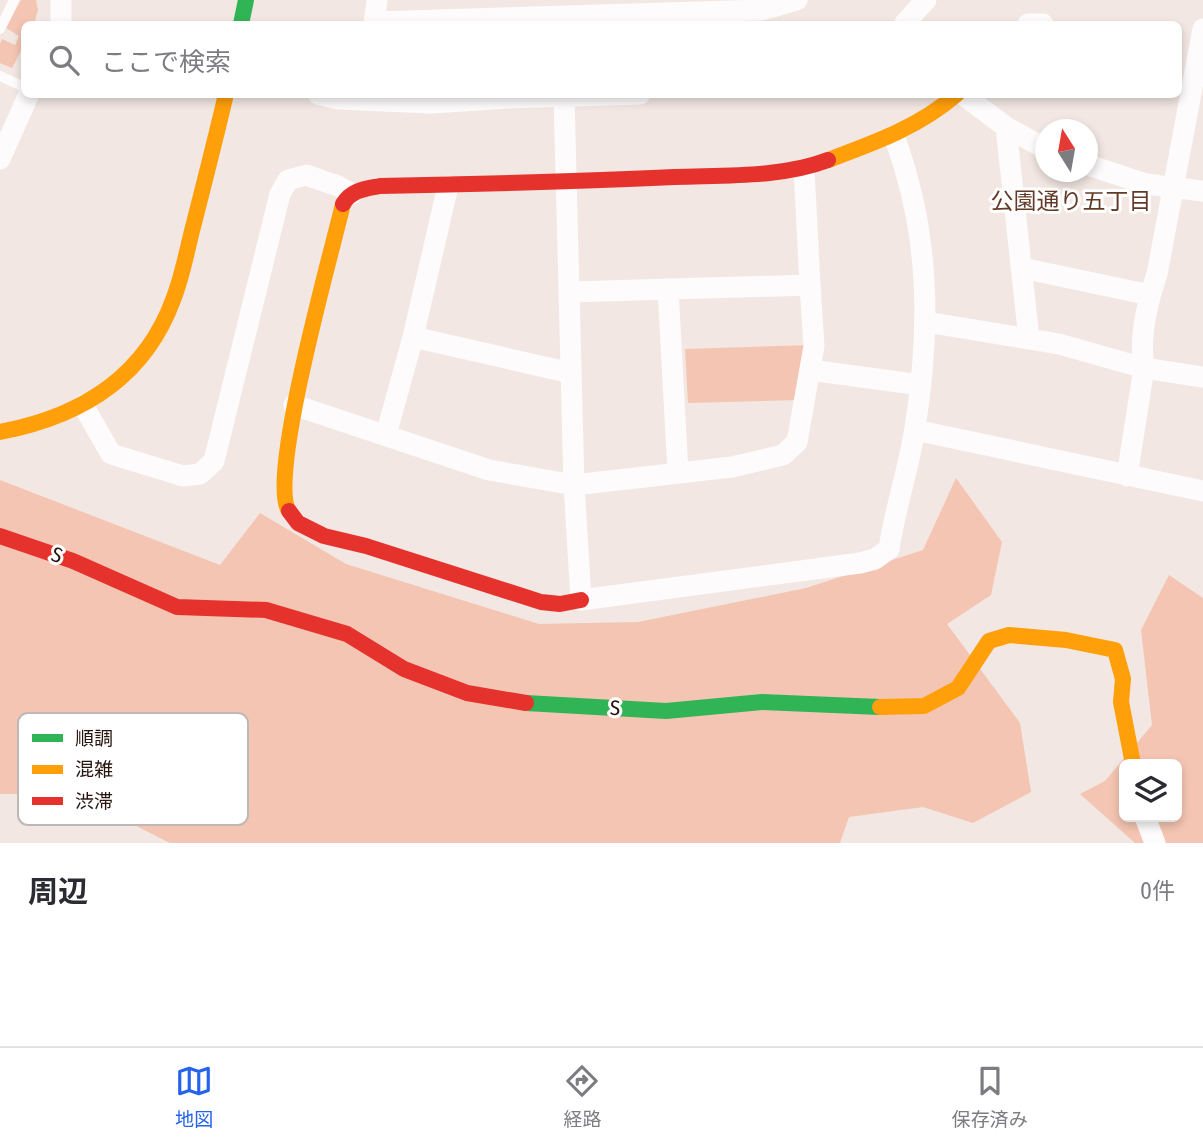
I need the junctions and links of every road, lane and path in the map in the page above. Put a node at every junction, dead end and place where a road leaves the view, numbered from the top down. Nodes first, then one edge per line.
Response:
1 (13, 0) edge
2 (61, 0) edge
3 (246, 0) edge
4 (377, 0) edge
5 (926, 0) edge
6 (791, 1) edge
7 (624, 7) edge
8 (61, 21) edge
9 (242, 21) edge
10 (374, 21) edge
11 (405, 21) edge
12 (907, 21) edge
13 (0, 29) edge
14 (1203, 29) edge
15 (0, 76) edge
16 (1192, 76) edge
17 (21, 86) edge
18 (27, 98) edge
19 (225, 98) edge
20 (377, 98) edge
21 (497, 98) edge
22 (564, 98) edge
23 (954, 98) edge
24 (965, 98) edge
25 (1006, 127) junction
26 (894, 136) junction
27 (1035, 143) edge
28 (0, 159) edge
29 (804, 169) junction
30 (1098, 169) edge
31 (567, 182) junction
32 (448, 186) junction
33 (1174, 188) junction
34 (1203, 191) edge
35 (352, 194) junction
36 (1022, 268) junction
37 (810, 285) junction
38 (668, 289) junction
39 (570, 292) junction
40 (1150, 295) junction
41 (926, 322) junction
42 (413, 337) junction
43 (1029, 339) junction
44 (1144, 368) junction
45 (810, 370) junction
46 (571, 373) junction
47 (1203, 377) edge
48 (921, 385) junction
49 (83, 405) junction
50 (294, 405) junction
51 (915, 430) junction
52 (0, 432) edge
53 (386, 435) junction
54 (678, 473) junction
55 (1127, 476) junction
56 (574, 485) junction
57 (1203, 491) edge
58 (0, 536) edge
59 (581, 600) junction
60 (1131, 759) edge
61 (1147, 822) edge
62 (1156, 843) edge

1 - 13 lane
2 - 8 street
3 - 9 street
4 - 10 street
5 - 12 street
6 - 7 street
7 - 11 street
14 - 16 street
15 - 17 lane
16 - 33 street
18 - 28 street
19 - 49 street
20 - 21 street
22 - 31 street
23 - 26 street
24 - 25 street
25 - 27 street
25 - 36 street
26 - 29 street
26 - 41 street
29 - 31 street
29 - 37 street
30 - 33 street
31 - 32 street
31 - 39 street
32 - 35 street
32 - 42 street
33 - 34 street
33 - 40 street
35 - 49 street
35 - 50 street
36 - 40 street
36 - 43 street
37 - 38 street
37 - 45 street
38 - 39 street
38 - 54 street
39 - 46 street
40 - 44 street
41 - 43 street
41 - 48 street
42 - 46 street
42 - 53 street
43 - 44 street
44 - 47 street
44 - 55 street
45 - 48 street
45 - 54 street
46 - 56 street
48 - 51 street
49 - 52 street
50 - 53 street
50 - 59 street
51 - 55 street
51 - 59 street
53 - 56 street
54 - 56 street
55 - 57 street
56 - 59 street
58 - 60 street, S
61 - 62 street

